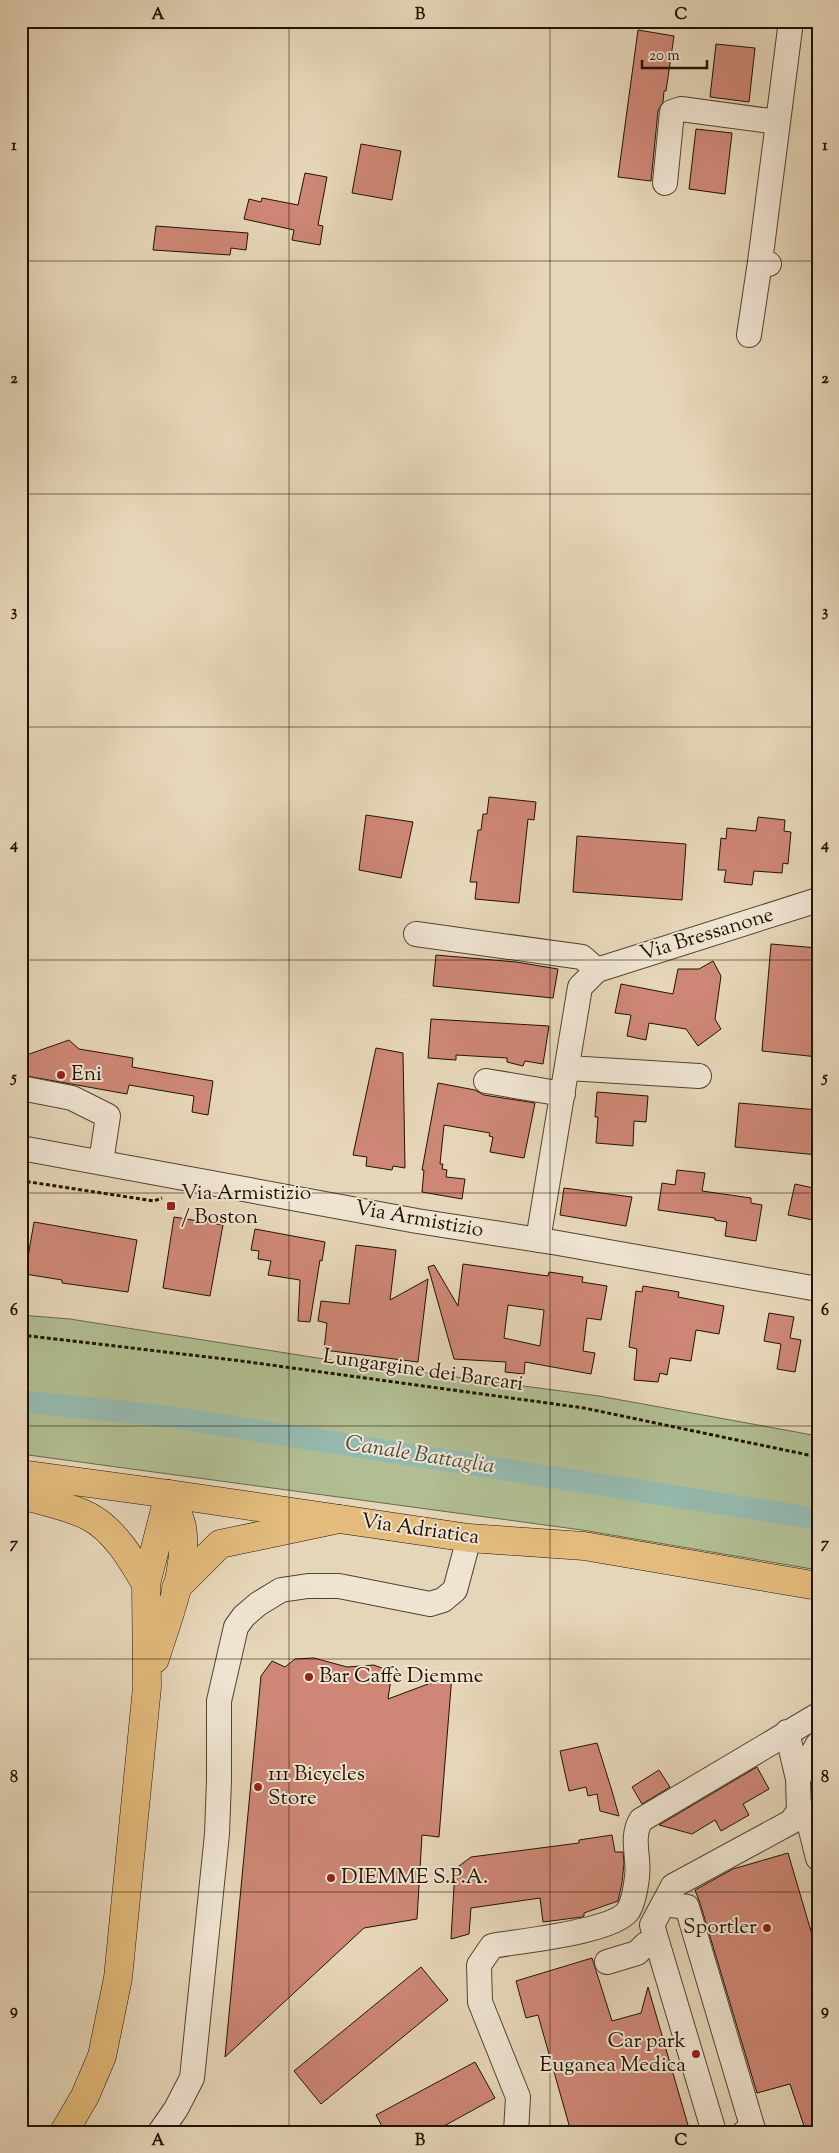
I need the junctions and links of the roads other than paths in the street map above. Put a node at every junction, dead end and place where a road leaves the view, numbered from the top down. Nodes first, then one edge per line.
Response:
1 (791, 21) edge
2 (777, 122) junction
3 (665, 183) dead end
4 (749, 335) dead end
5 (818, 900) edge
6 (416, 934) dead end
7 (597, 970) junction
8 (568, 1068) junction
9 (699, 1076) dead end
10 (486, 1081) dead end
11 (21, 1088) edge
12 (563, 1094) junction
13 (21, 1148) edge
14 (101, 1162) junction
15 (538, 1240) junction
16 (818, 1289) edge
17 (21, 1474) edge
18 (169, 1494) junction
19 (21, 1495) edge
20 (339, 1519) junction
21 (469, 1538) junction
22 (146, 1584) junction
23 (818, 1586) edge
24 (176, 1588) junction
25 (147, 1687) junction
26 (818, 1715) edge
27 (787, 1732) junction
28 (818, 1744) edge
29 (798, 1779) junction
30 (799, 1805) junction
31 (818, 1858) edge
32 (664, 1904) junction
33 (623, 1915) junction
34 (652, 1942) junction
35 (606, 1962) dead end
36 (64, 2132) edge
37 (160, 2132) edge
38 (516, 2132) edge
39 (714, 2132) edge
40 (745, 2132) edge

1 - 2 street
2 - 3 street
2 - 4 street
5 - 7 street, Via Bressanone
6 - 7 street
7 - 8 street, Via Bressanone
8 - 9 street
8 - 12 street, Via Bressanone
10 - 12 street
11 - 14 street
12 - 15 street, Via Bressanone
13 - 14 street, Via Armistizio
14 - 15 street, Via Armistizio
15 - 16 street, Via Armistizio
17 - 18 main road, Via Adriatica
18 - 20 main road, Via Adriatica
18 - 22 main road
18 - 24 main road
19 - 22 main road
20 - 21 main road, Via Adriatica
20 - 24 main road
21 - 23 main road, Via Adriatica
21 - 37 street
22 - 25 main road
24 - 25 main road
25 - 36 main road
26 - 27 street
27 - 29 street
27 - 33 street
28 - 29 street
29 - 30 street
30 - 31 street
30 - 32 street
32 - 34 street
32 - 40 street
33 - 34 street
33 - 38 street
34 - 35 street
34 - 39 street

